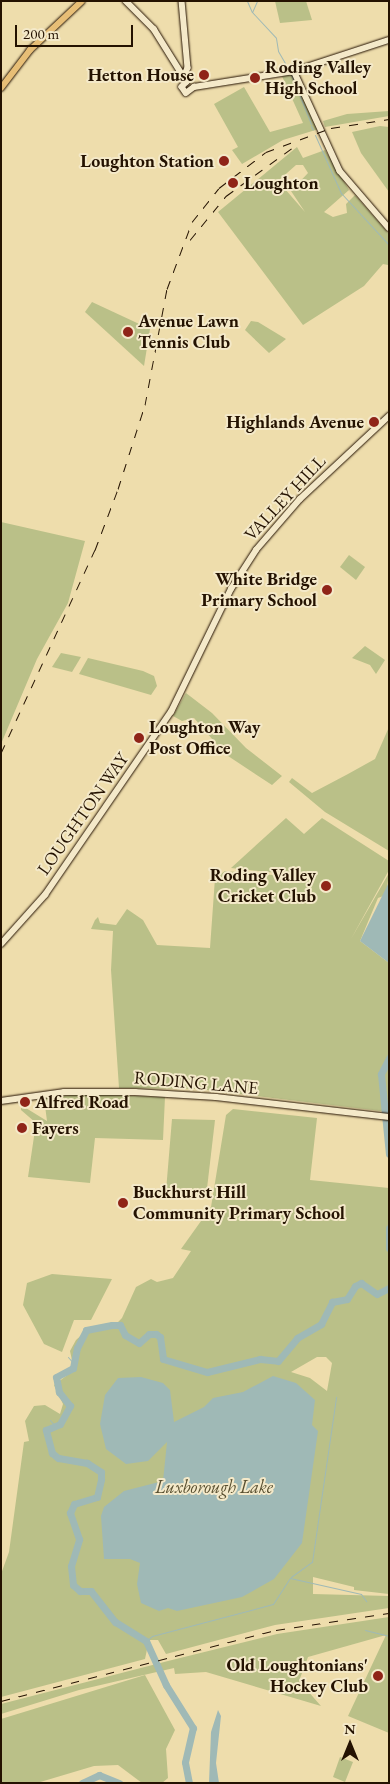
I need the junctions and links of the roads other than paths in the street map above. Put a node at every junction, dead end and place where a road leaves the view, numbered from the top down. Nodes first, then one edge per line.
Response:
1 (82, 1) edge
2 (126, 1) edge
3 (182, 1) edge
4 (389, 40) edge
5 (291, 72) junction
6 (185, 79) junction
7 (1, 88) edge
8 (194, 88) junction
9 (389, 228) edge
10 (389, 416) edge
11 (181, 694) joint
12 (1, 944) edge
13 (1, 1100) edge
14 (389, 1117) edge

1 - 7 main road
2 - 6 street
3 - 6 street
4 - 5 street
5 - 8 street
5 - 9 street
6 - 8 street
6 - 8 street
10 - 11 street, VALLEY HILL
11 - 12 street, LOUGHTON WAY
13 - 14 street, RODING LANE

